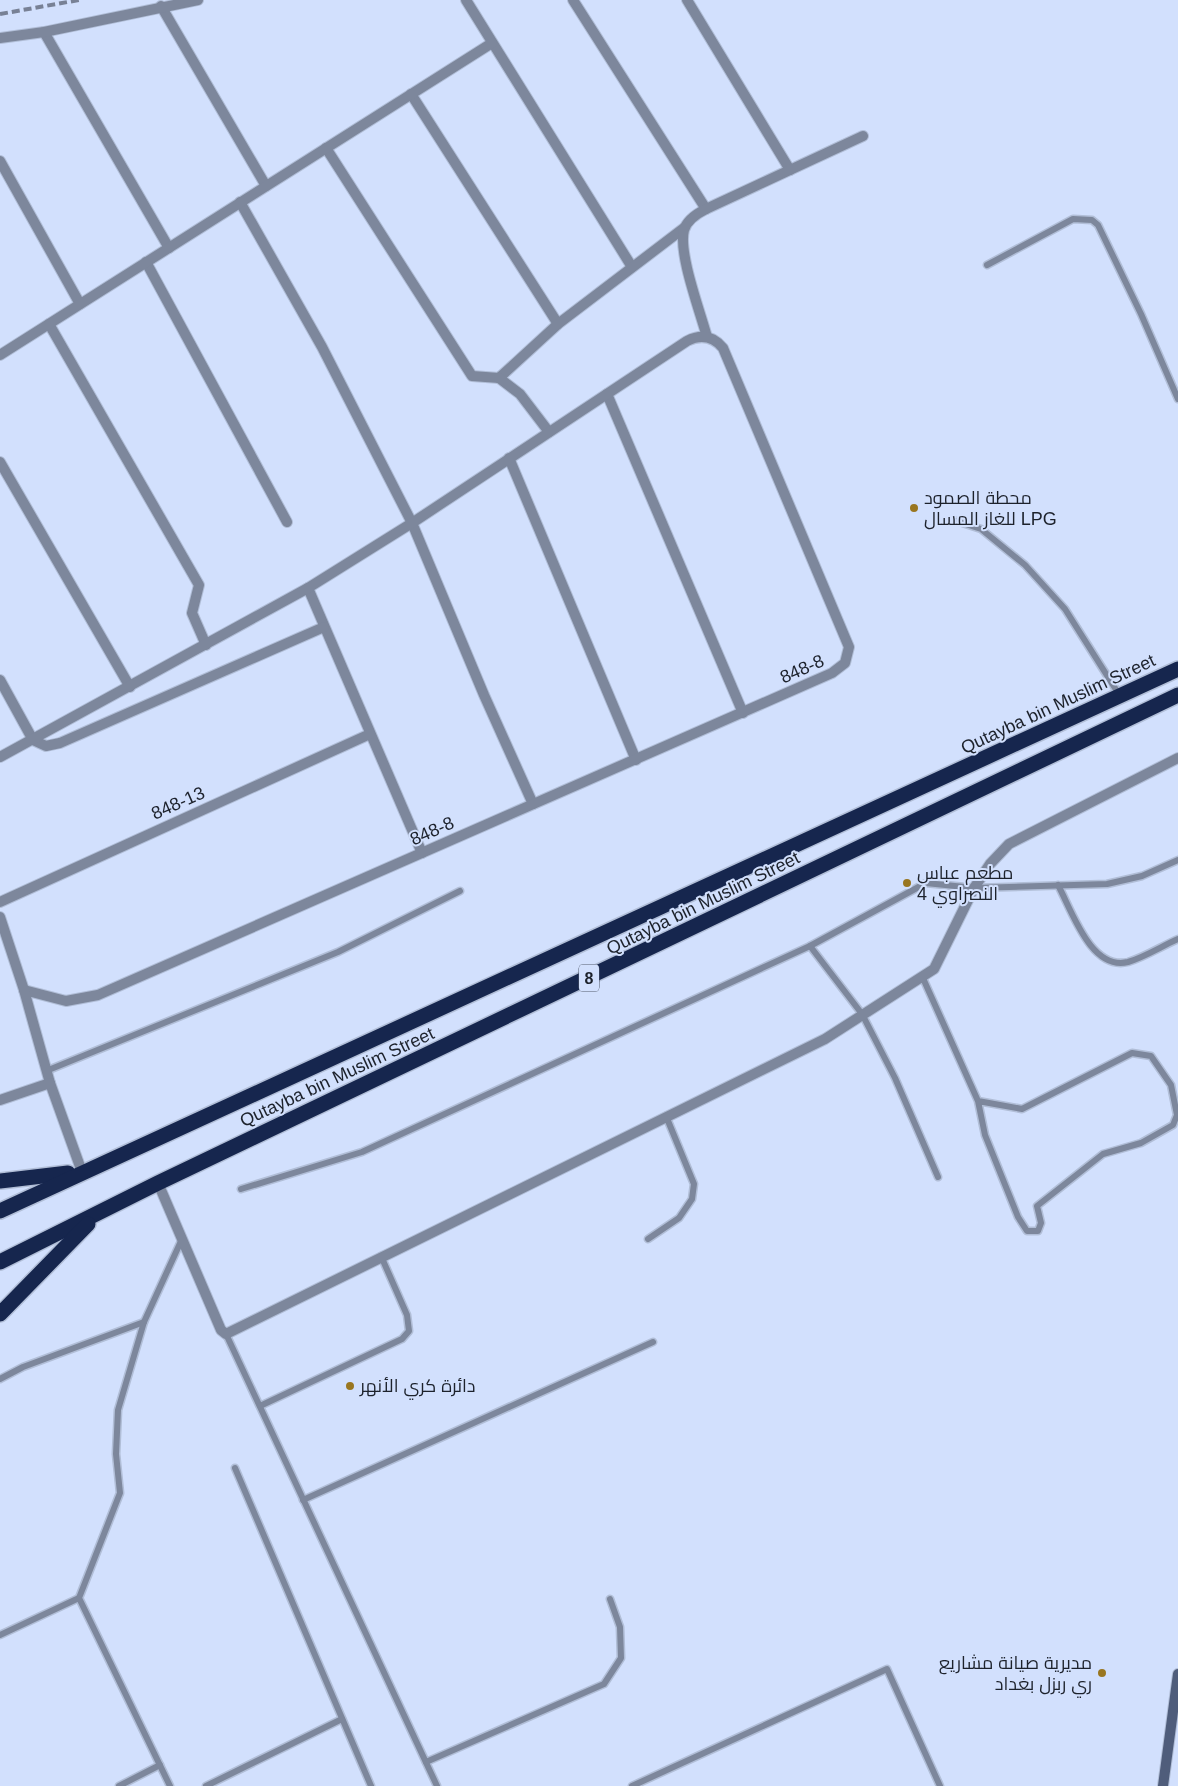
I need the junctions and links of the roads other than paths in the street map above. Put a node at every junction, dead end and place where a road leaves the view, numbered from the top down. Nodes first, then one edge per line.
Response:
1 (198, 0) edge
2 (466, 0) edge
3 (573, 0) edge
4 (688, 0) edge
5 (161, 6) junction
6 (44, 32) junction
7 (0, 38) edge
8 (492, 43) junction
9 (411, 94) junction
10 (863, 136) dead end
11 (326, 148) junction
12 (0, 161) edge
13 (790, 170) junction
14 (266, 186) junction
15 (240, 202) junction
16 (706, 208) junction
17 (684, 228) junction
18 (169, 248) junction
19 (146, 262) junction
20 (987, 264) dead end
21 (632, 267) junction
22 (80, 304) junction
23 (49, 324) junction
24 (558, 324) junction
25 (707, 337) junction
26 (0, 355) edge
27 (499, 378) junction
28 (607, 394) junction
29 (1178, 399) edge
30 (549, 432) junction
31 (509, 458) junction
32 (0, 462) edge
33 (953, 520) dead end
34 (287, 522) dead end
35 (412, 523) junction
36 (308, 588) junction
37 (324, 627) junction
38 (206, 645) junction
39 (1178, 669) edge
40 (0, 680) edge
41 (130, 687) junction
42 (1178, 694) edge
43 (1121, 697) junction
44 (743, 713) junction
45 (370, 734) junction
46 (33, 740) junction
47 (0, 757) edge
48 (1178, 758) edge
49 (636, 760) junction
50 (533, 804) junction
51 (422, 854) junction
52 (1178, 860) edge
53 (1058, 885) junction
54 (974, 888) junction
55 (460, 892) dead end
56 (0, 902) edge
57 (0, 917) edge
58 (1178, 939) edge
59 (810, 946) junction
60 (922, 976) junction
61 (24, 990) junction
62 (862, 1014) junction
63 (46, 1071) junction
64 (50, 1083) junction
65 (0, 1100) edge
66 (978, 1101) junction
67 (666, 1116) junction
68 (82, 1172) junction
69 (938, 1177) dead end
70 (0, 1181) edge
71 (158, 1184) junction
72 (241, 1190) dead end
73 (0, 1210) edge
74 (102, 1211) junction
75 (182, 1239) junction
76 (648, 1239) dead end
77 (381, 1256) junction
78 (0, 1262) edge
79 (0, 1314) edge
80 (144, 1322) junction
81 (226, 1334) junction
82 (653, 1342) dead end
83 (0, 1379) edge
84 (260, 1406) junction
85 (235, 1468) dead end
86 (303, 1500) junction
87 (79, 1598) junction
88 (610, 1599) dead end
89 (0, 1635) edge
90 (1178, 1674) edge
91 (342, 1719) junction
92 (426, 1762) junction
93 (160, 1765) junction
94 (119, 1786) edge
95 (170, 1786) edge
96 (206, 1786) edge
97 (371, 1786) edge
98 (437, 1786) edge
99 (632, 1786) edge
100 (940, 1786) edge
101 (1163, 1786) edge

1 - 5 street
2 - 8 street
3 - 16 street
4 - 13 street
5 - 6 street
5 - 14 street
6 - 7 street
6 - 18 street
8 - 9 street
8 - 21 street
9 - 11 street
9 - 24 street
10 - 13 street
11 - 14 street
11 - 27 street
12 - 22 street
13 - 16 street
14 - 15 street
15 - 18 street
15 - 35 street
16 - 17 street
17 - 21 street
17 - 25 street
18 - 19 street
19 - 22 street
19 - 34 street
20 - 29 lane
21 - 24 street
22 - 23 street
23 - 26 street
23 - 38 street
24 - 27 street
25 - 28 street
25 - 44 street, 848-8
27 - 30 street
28 - 30 street
28 - 44 street
30 - 31 street
31 - 35 street
31 - 49 street
32 - 41 street
33 - 43 lane
35 - 36 street
35 - 50 street
36 - 37 street
36 - 38 street
37 - 45 street
37 - 46 street
38 - 41 street
39 - 43 highway, Qutayba bin Muslim Street / 8
40 - 46 street
41 - 46 street
42 - 71 highway, Qutayba bin Muslim Street / 8
43 - 68 highway, Qutayba bin Muslim Street / 8
44 - 49 street, 848-8
45 - 51 street
45 - 56 street, 848-13
46 - 47 street
48 - 54 street
49 - 50 street, 848-8
50 - 51 street, 848-8
51 - 61 street, 848-8
52 - 53 lane
53 - 54 lane
53 - 58 lane
54 - 59 lane
54 - 60 street
55 - 63 lane
57 - 61 street
59 - 62 lane
59 - 72 lane
60 - 62 street
60 - 66 lane
61 - 63 street
62 - 67 street
62 - 69 lane
63 - 64 street
64 - 65 street
64 - 68 street
66 - 66 lane
67 - 76 lane
67 - 77 street
68 - 70 highway
68 - 73 highway, Qutayba bin Muslim Street / 8
71 - 74 highway, Qutayba bin Muslim Street / 8
71 - 75 street
74 - 78 highway, Qutayba bin Muslim Street / 8
74 - 79 highway
75 - 80 lane
75 - 81 street
77 - 81 street
77 - 84 lane
80 - 83 lane
80 - 87 lane
81 - 84 lane
82 - 86 lane
84 - 86 lane
85 - 91 lane
86 - 92 lane
87 - 89 lane
87 - 93 lane
88 - 92 lane
90 - 101 street
91 - 96 lane
91 - 97 lane
92 - 98 lane
93 - 94 lane
93 - 95 lane
99 - 100 lane

